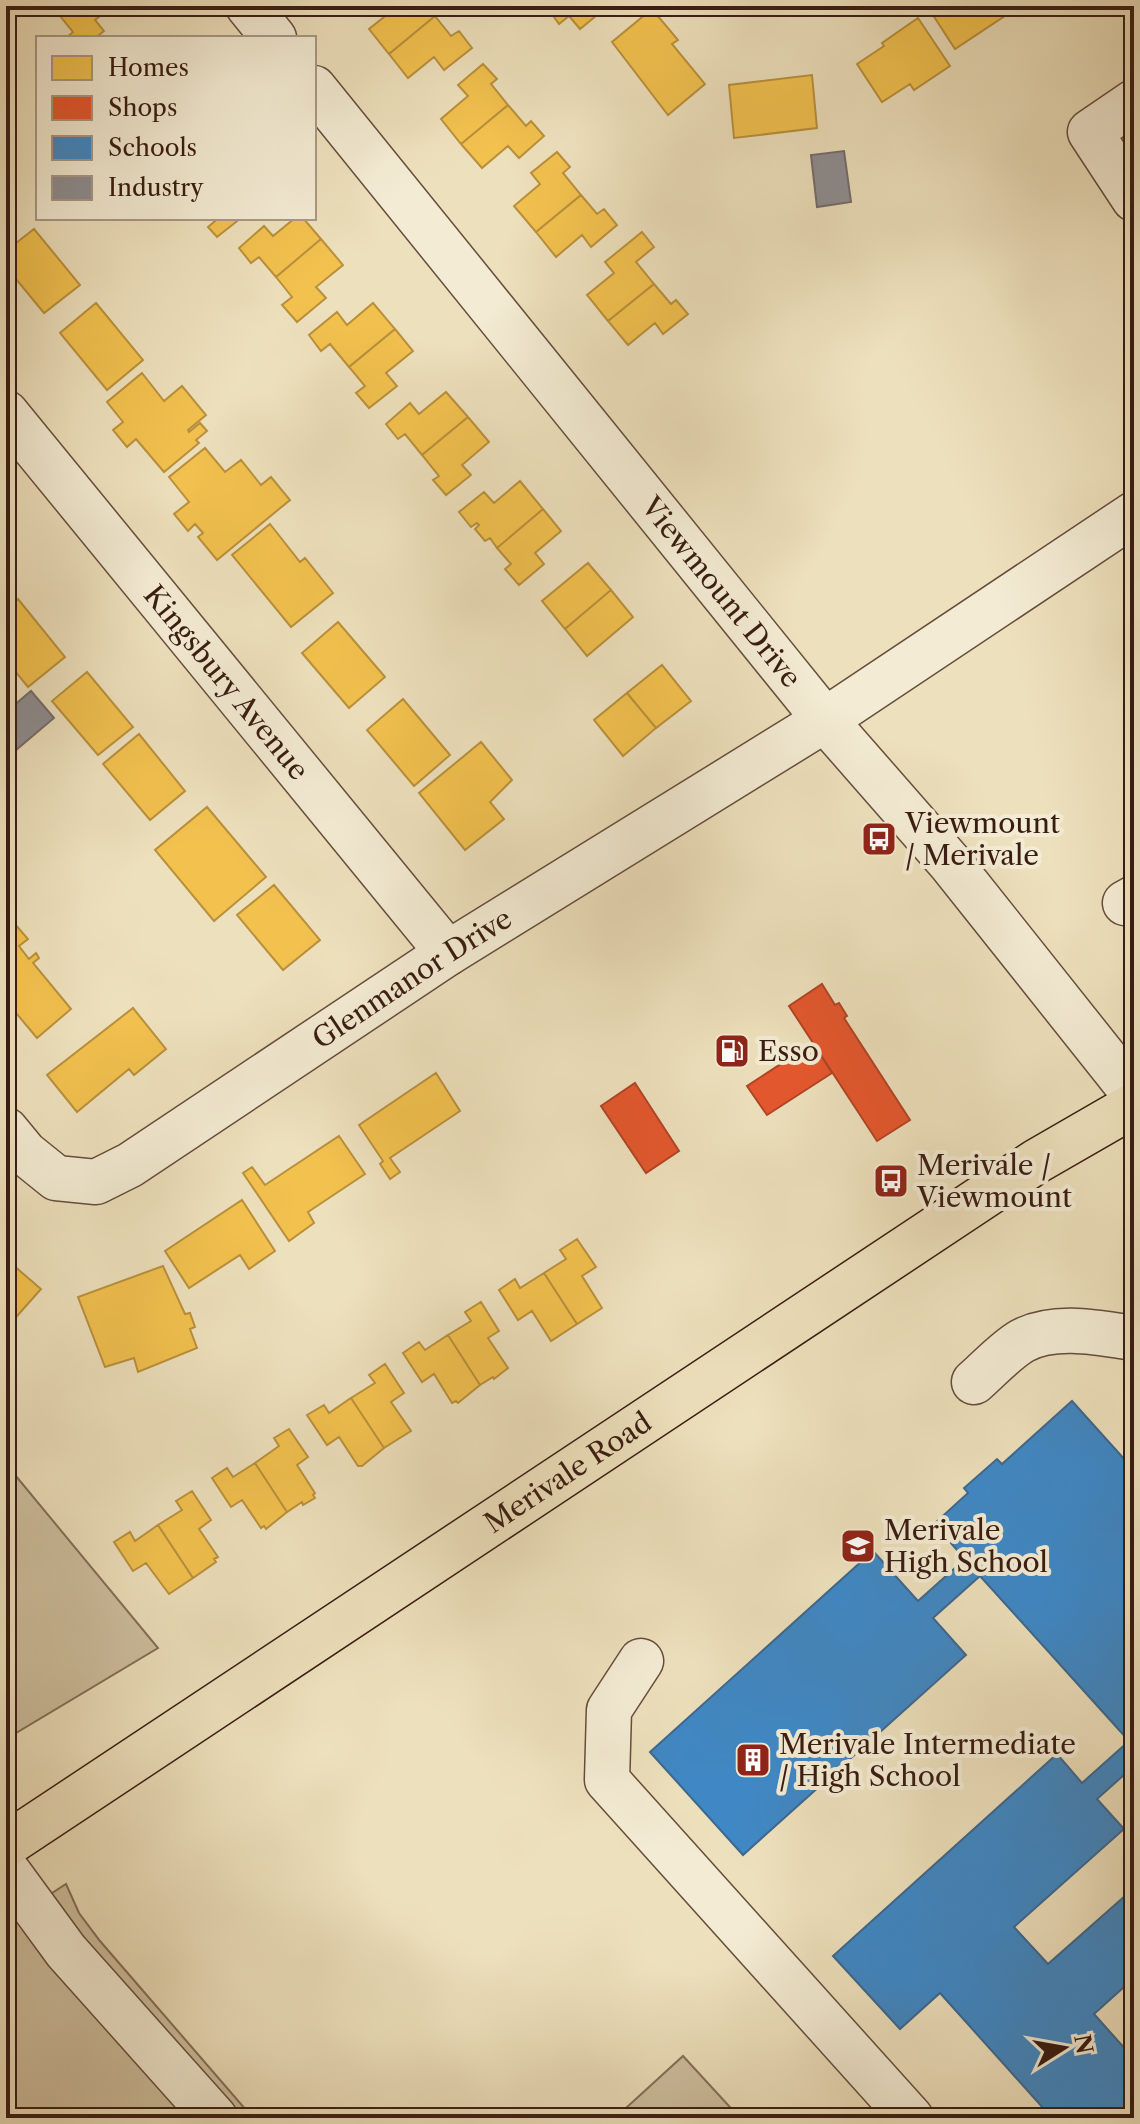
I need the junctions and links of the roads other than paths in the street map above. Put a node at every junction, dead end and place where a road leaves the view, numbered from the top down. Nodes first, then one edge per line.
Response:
1 (248, 6) edge
2 (272, 36) edge
3 (316, 90) edge
4 (1134, 102) edge
5 (1134, 199) edge
6 (6, 413) edge
7 (1134, 514) edge
8 (825, 720) junction
9 (448, 953) junction
10 (1134, 1094) edge
11 (1134, 1105) edge
12 (6, 1130) edge
13 (1134, 1338) edge
14 (974, 1382) dead end
15 (641, 1661) dead end
16 (6, 1845) edge
17 (6, 1869) edge
18 (215, 2118) edge
19 (911, 2118) edge

1 - 2 street
3 - 8 street, Viewmount Drive
4 - 5 street
6 - 9 street, Kingsbury Avenue
7 - 8 street, Glenmanor Drive
8 - 9 street, Glenmanor Drive
8 - 10 street, Viewmount Drive
9 - 12 street, Glenmanor Drive
11 - 16 main road, Merivale Road
13 - 14 street
15 - 19 street
17 - 18 street

